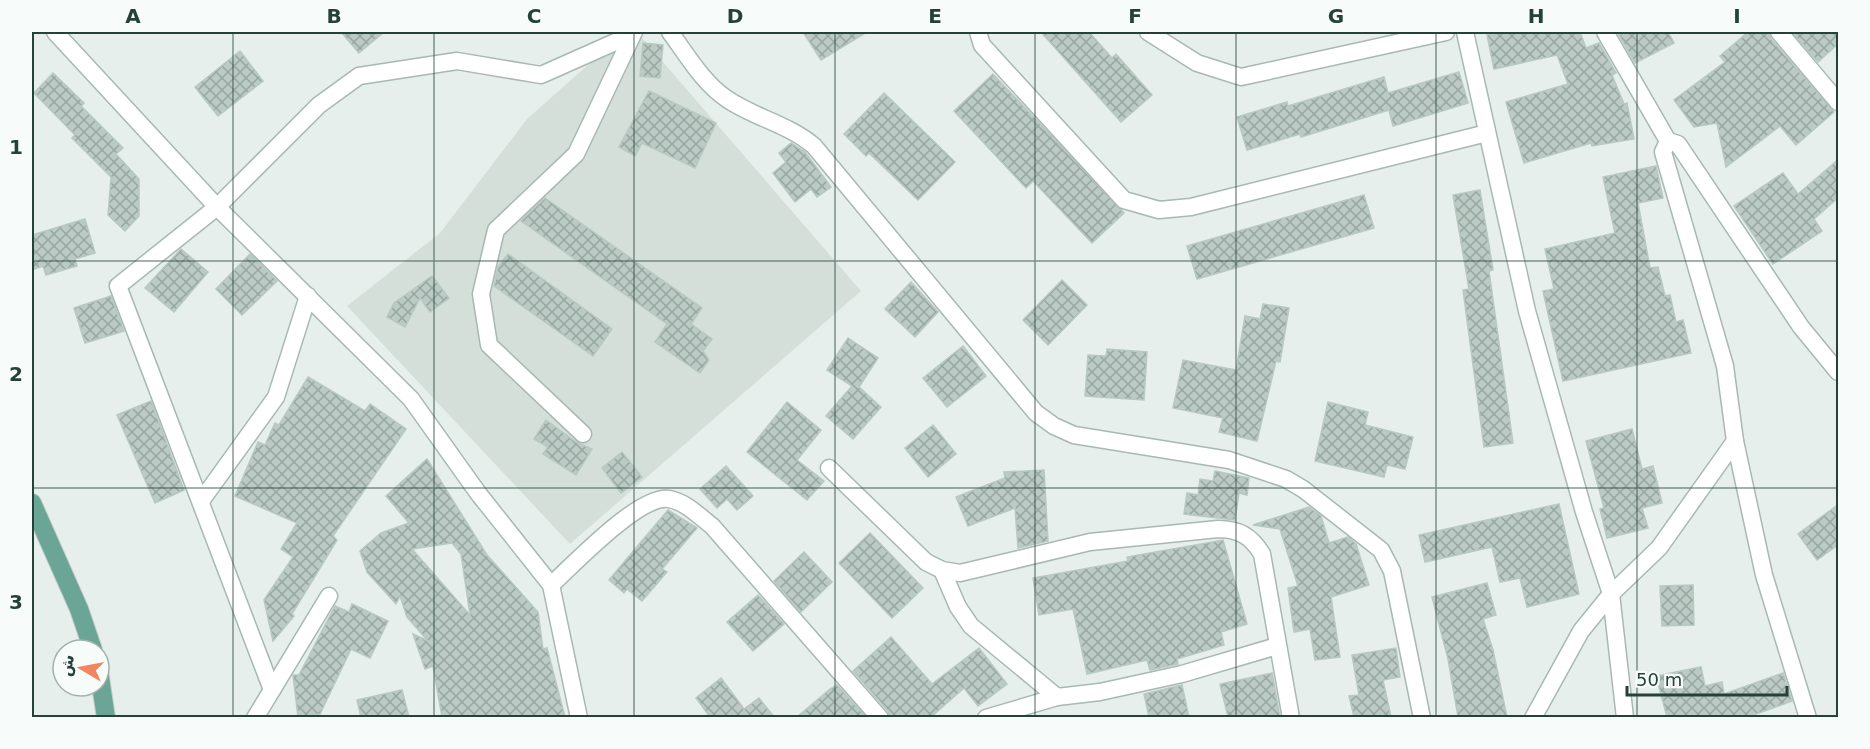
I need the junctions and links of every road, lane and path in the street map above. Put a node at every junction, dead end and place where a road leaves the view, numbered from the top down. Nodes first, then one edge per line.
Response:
1 (57, 32) edge
2 (670, 32) edge
3 (978, 32) edge
4 (1148, 32) edge
5 (1446, 32) edge
6 (1465, 32) edge
7 (1605, 32) edge
8 (1779, 32) edge
9 (632, 33) edge
10 (1395, 37) edge
11 (1839, 102) edge
12 (1487, 132) junction
13 (1668, 141) junction
14 (217, 207) junction
15 (308, 296) junction
16 (1838, 368) edge
17 (583, 435) dead end
18 (1735, 441) junction
19 (829, 468) dead end
20 (201, 501) junction
21 (32, 503) edge
22 (942, 570) junction
23 (551, 585) junction
24 (1611, 594) junction
25 (329, 596) dead end
26 (89, 638) edge
27 (1277, 646) junction
28 (272, 690) junction
29 (1057, 697) junction
30 (103, 698) edge
31 (106, 717) edge
32 (255, 717) edge
33 (579, 717) edge
34 (880, 717) edge
35 (986, 717) edge
36 (1291, 717) edge
37 (1422, 717) edge
38 (1533, 717) edge
39 (1625, 717) edge
40 (1808, 717) edge

1 - 14 street
2 - 37 street
3 - 12 street
4 - 10 street
5 - 10 street
6 - 12 street
7 - 13 street
8 - 11 street
9 - 14 street
9 - 17 street
12 - 24 street
13 - 16 street
13 - 18 street
14 - 15 street
14 - 20 street
15 - 20 street
15 - 23 street
18 - 24 street
18 - 40 street
19 - 22 street
20 - 28 street
21 - 26 main road
22 - 27 street
22 - 29 street
23 - 33 street
23 - 34 street
24 - 38 street
24 - 39 street
25 - 28 street
27 - 29 street
27 - 36 street
28 - 32 street
29 - 35 street
30 - 31 main road

